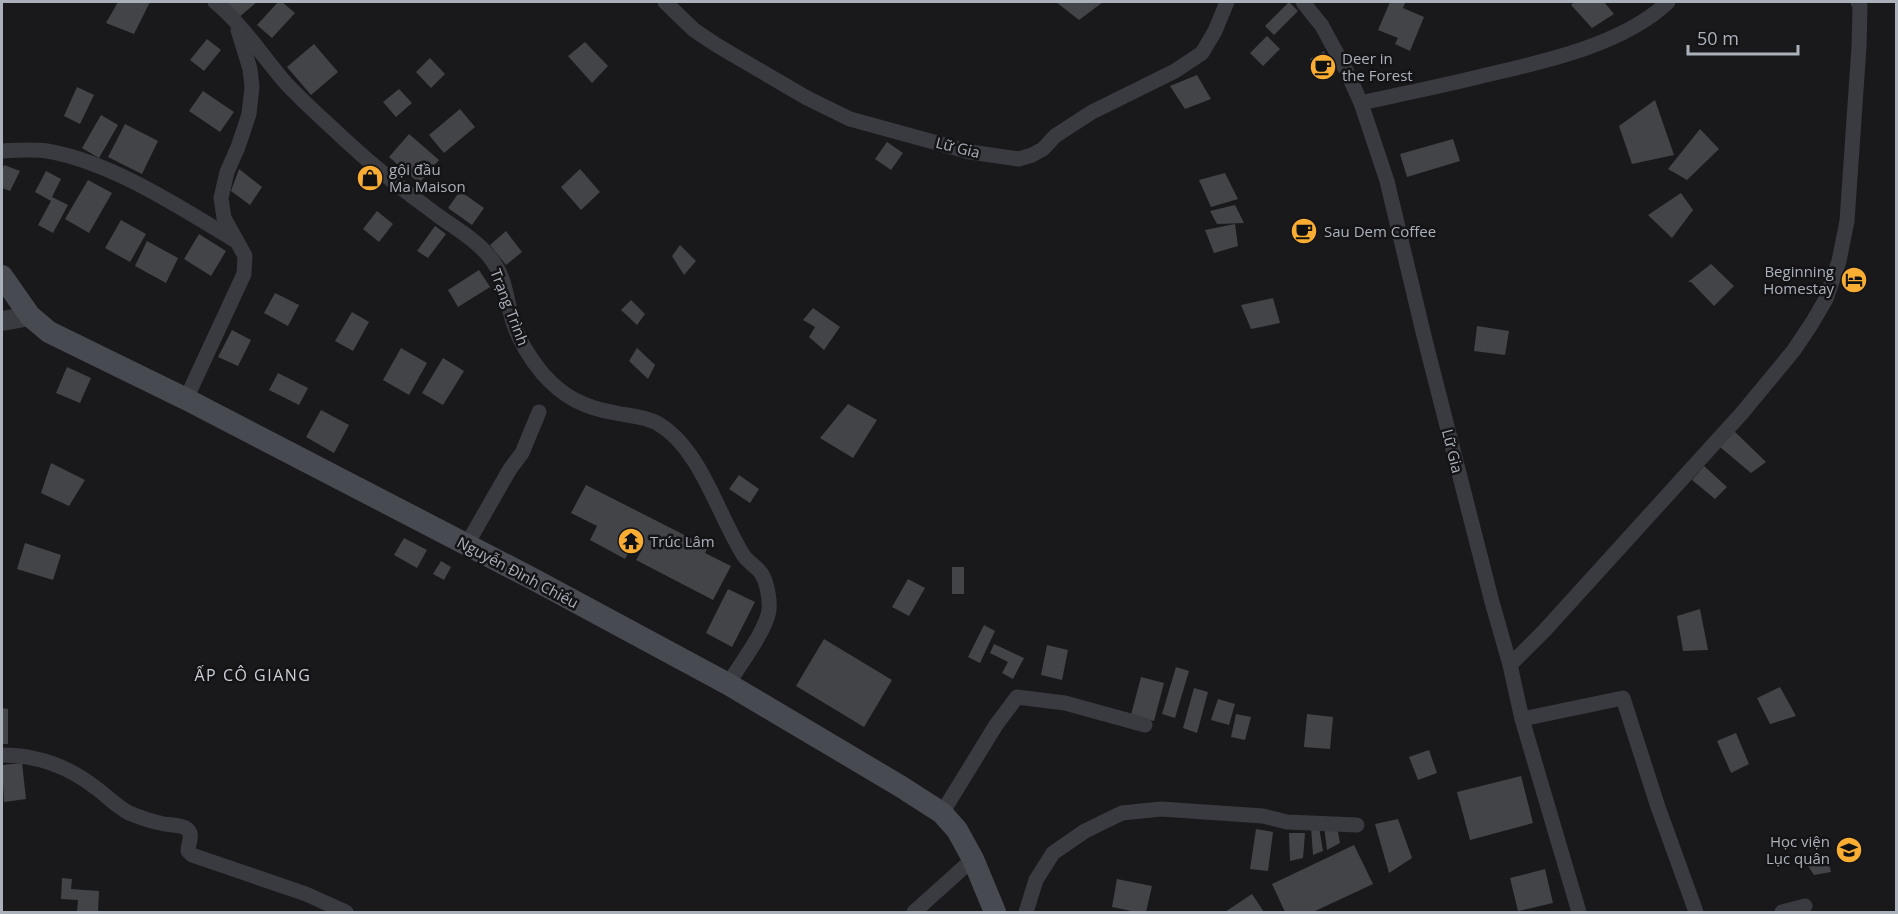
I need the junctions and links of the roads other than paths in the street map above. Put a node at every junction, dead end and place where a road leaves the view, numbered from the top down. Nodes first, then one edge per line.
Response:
1 (215, 2) edge
2 (664, 2) edge
3 (1227, 2) edge
4 (1303, 2) edge
5 (1668, 2) edge
6 (1858, 2) edge
7 (234, 22) junction
8 (1361, 103) junction
9 (2, 151) edge
10 (236, 241) junction
11 (2, 276) edge
12 (30, 316) junction
13 (2, 321) edge
14 (186, 399) junction
15 (539, 412) dead end
16 (467, 544) junction
17 (1510, 665) junction
18 (728, 684) junction
19 (1522, 719) junction
20 (1145, 725) dead end
21 (2, 755) edge
22 (942, 813) junction
23 (1357, 825) dead end
24 (973, 859) junction
25 (1804, 906) dead end
26 (346, 912) edge
27 (914, 912) edge
28 (995, 912) edge
29 (1026, 912) edge
30 (1579, 912) edge
31 (1696, 912) edge
32 (1782, 912) edge

1 - 7 street, Trạng Trình
2 - 3 street, Lữ Gia
4 - 8 street, Lữ Gia
5 - 8 street
6 - 17 street
7 - 10 street, Trạng Trình
7 - 18 street, Trạng Trình
8 - 17 street, Lữ Gia
9 - 10 street
10 - 14 street, Trạng Trình
11 - 12 main road, Nguyễn Đình Chiểu
12 - 13 street
12 - 14 main road, Nguyễn Đình Chiểu
14 - 16 main road, Nguyễn Đình Chiểu
15 - 16 street
16 - 18 main road, Nguyễn Đình Chiểu
17 - 19 street, Lữ Gia
18 - 22 main road, Nguyễn Đình Chiểu
19 - 30 street, Lữ Gia
19 - 31 street
20 - 22 street
21 - 26 street
22 - 24 main road, Nguyễn Đình Chiểu
23 - 29 street
24 - 27 street
24 - 28 main road, Nguyễn Đình Chiểu
25 - 32 street

